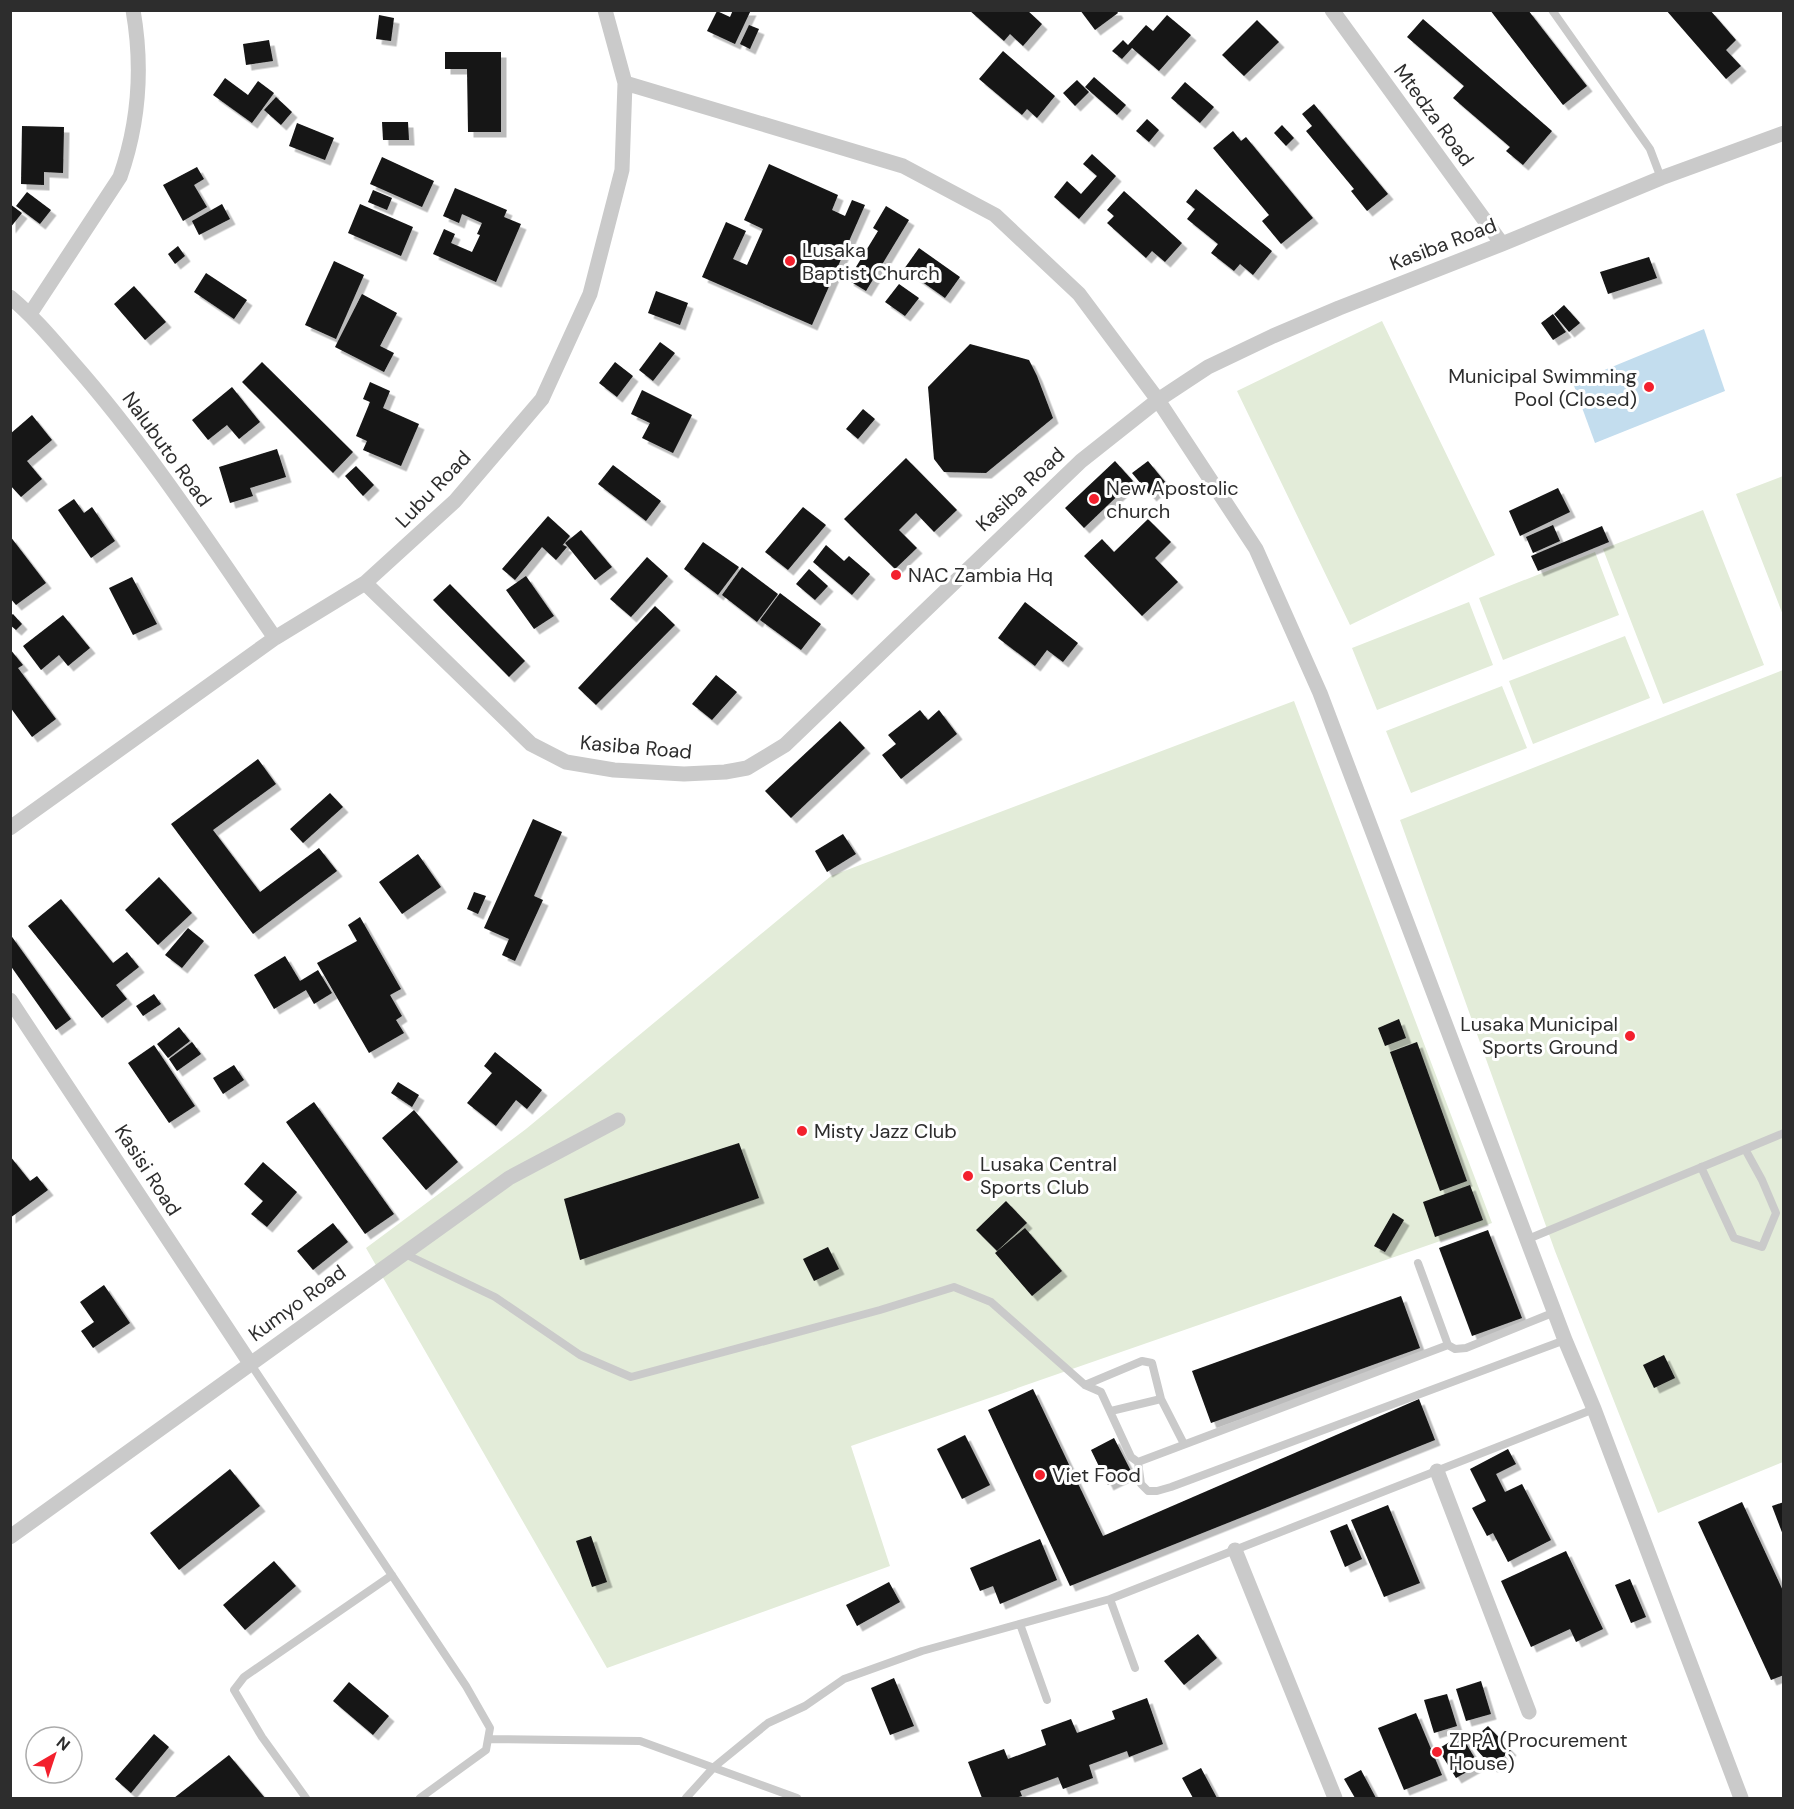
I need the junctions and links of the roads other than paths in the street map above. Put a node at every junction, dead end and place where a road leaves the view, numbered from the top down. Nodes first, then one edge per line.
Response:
1 (133, 10) edge
2 (605, 10) edge
3 (1332, 10) edge
4 (1552, 10) edge
5 (625, 83) junction
6 (1784, 133) edge
7 (1660, 178) junction
8 (1502, 244) junction
9 (10, 297) edge
10 (30, 314) junction
11 (1158, 400) junction
12 (365, 584) junction
13 (275, 638) junction
14 (10, 828) edge
15 (10, 1000) edge
16 (618, 1120) dead end
17 (1783, 1136) edge
18 (1745, 1149) junction
19 (1701, 1167) junction
20 (1528, 1239) junction
21 (404, 1253) junction
22 (1418, 1263) dead end
23 (1555, 1312) junction
24 (1565, 1340) junction
25 (1448, 1345) junction
26 (250, 1363) junction
27 (1085, 1385) junction
28 (1161, 1399) junction
29 (1594, 1410) junction
30 (1111, 1411) junction
31 (1184, 1444) junction
32 (1138, 1462) junction
33 (1437, 1472) junction
34 (10, 1537) edge
35 (1235, 1550) junction
36 (392, 1575) junction
37 (1110, 1599) junction
38 (1020, 1624) junction
39 (1135, 1668) dead end
40 (1047, 1700) dead end
41 (1529, 1712) dead end
42 (488, 1739) junction
43 (714, 1767) junction
44 (306, 1798) edge
45 (420, 1798) edge
46 (686, 1798) edge
47 (797, 1798) edge
48 (1335, 1798) edge
49 (1741, 1798) edge

1 - 10 street
2 - 5 street, Lubu Road
3 - 8 street, Mtedza Road
4 - 7 lane
5 - 11 street
5 - 12 street, Lubu Road
6 - 7 street, Kasiba Road
7 - 8 street, Kasiba Road
8 - 11 street, Kasiba Road
9 - 10 street, Nalubuto Road
10 - 13 street, Nalubuto Road
11 - 12 street, Kasiba Road
11 - 20 street
12 - 13 street, Lubu Road
13 - 14 street, Lubu Road
15 - 26 street, Kasisi Road
16 - 21 street, Kumyo Road
17 - 18 lane
18 - 19 lane
18 - 19 lane
19 - 20 lane
20 - 23 street
21 - 26 street, Kumyo Road
21 - 27 lane
22 - 25 lane
23 - 24 street
23 - 25 lane
24 - 29 street
24 - 32 lane
25 - 31 lane
26 - 34 street, Kumyo Road
26 - 36 lane
27 - 28 lane
27 - 30 lane
28 - 30 lane
28 - 31 lane
29 - 33 lane
29 - 49 street
30 - 32 lane
31 - 32 lane
33 - 35 lane
33 - 41 street
35 - 37 lane
35 - 48 street
36 - 42 lane
36 - 44 lane
37 - 38 lane
37 - 39 lane
38 - 40 lane
38 - 43 lane
42 - 43 lane
42 - 45 lane
43 - 46 lane
43 - 47 lane

